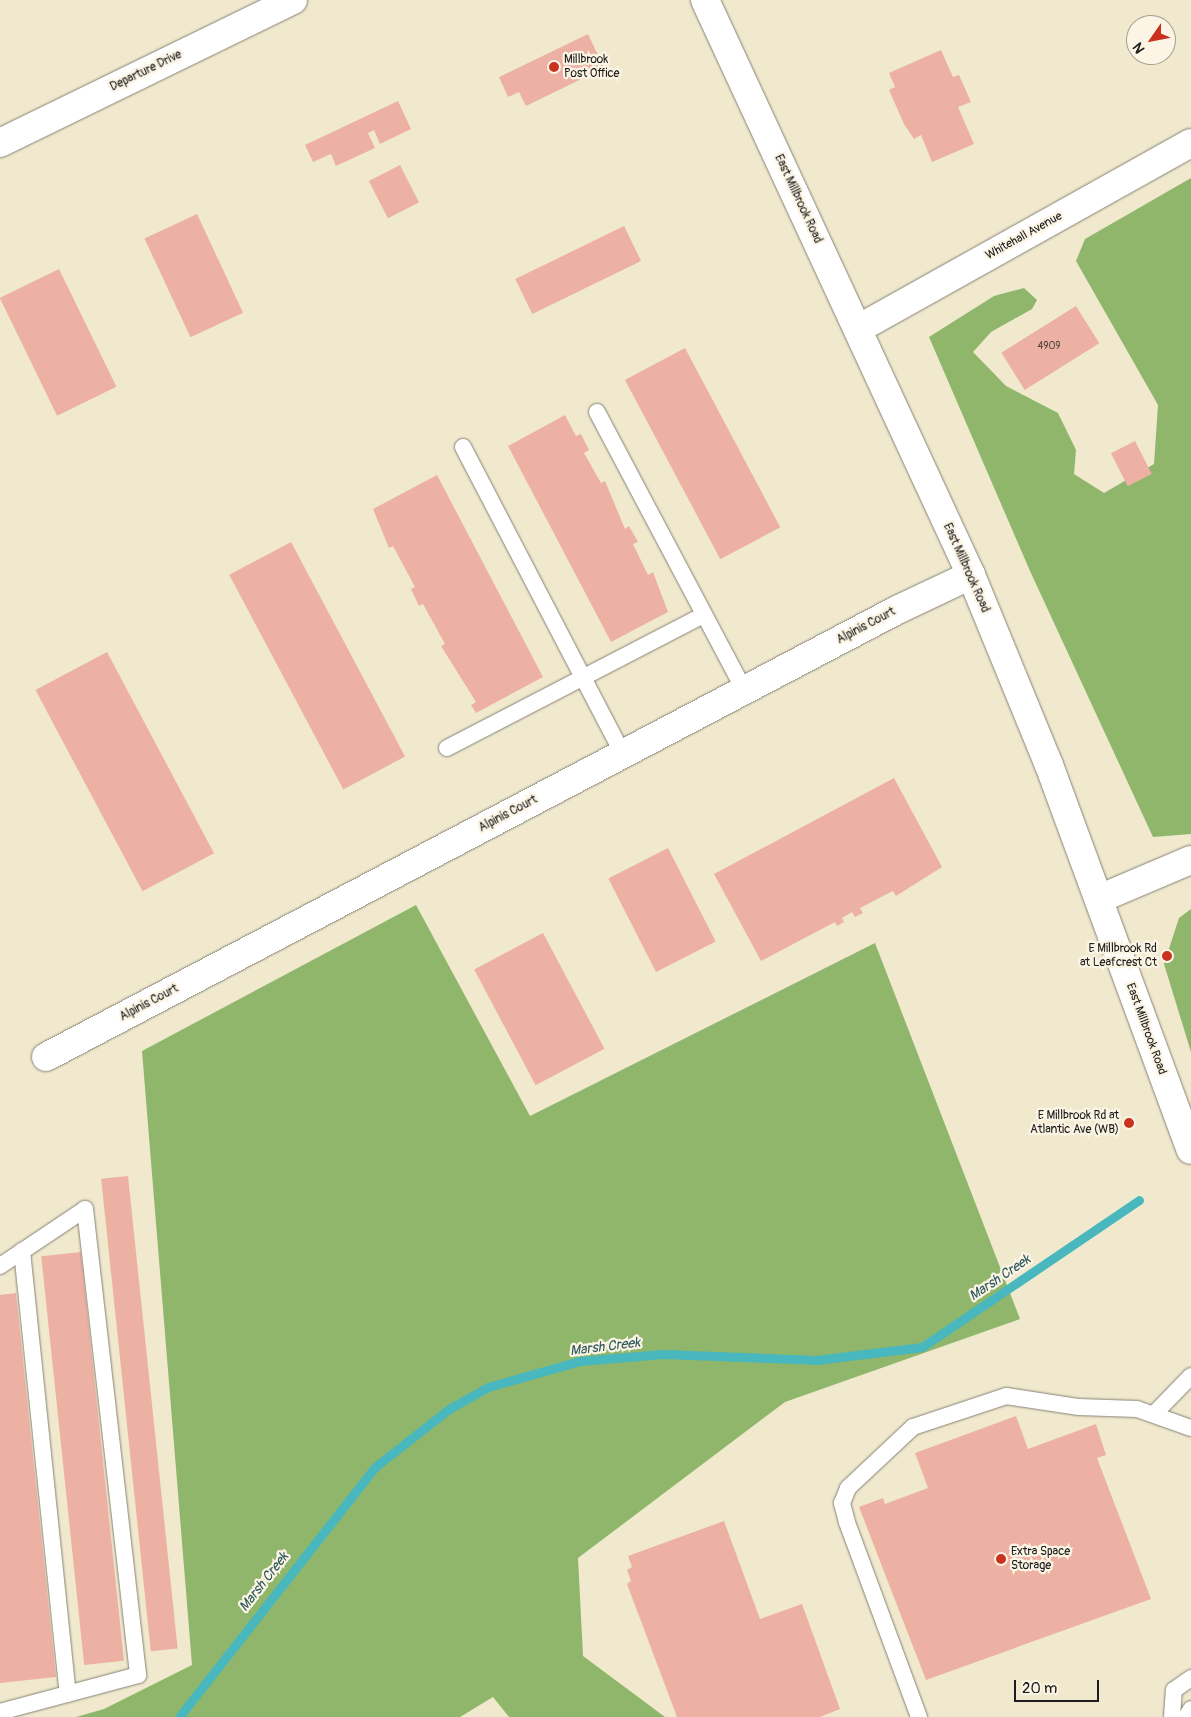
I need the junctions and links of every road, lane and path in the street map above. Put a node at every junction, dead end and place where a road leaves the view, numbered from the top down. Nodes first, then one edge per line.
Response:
1 (293, 0) edge
2 (705, 0) edge
3 (0, 143) edge
4 (1191, 143) edge
5 (858, 329) junction
6 (597, 412) dead end
7 (463, 447) dead end
8 (971, 576) junction
9 (704, 615) junction
10 (583, 677) junction
11 (744, 690) junction
12 (447, 748) dead end
13 (623, 754) junction
14 (1191, 860) edge
15 (1099, 899) junction
16 (46, 1057) dead end
17 (1191, 1150) edge
18 (22, 1251) junction
19 (0, 1266) edge
20 (1191, 1376) edge
21 (1156, 1412) junction
22 (1191, 1428) edge
23 (1191, 1678) edge
24 (68, 1694) junction
25 (1191, 1710) edge
26 (0, 1712) edge
27 (919, 1717) edge
28 (1172, 1717) edge
29 (1186, 1717) edge

1 - 3 street, Departure Drive
2 - 5 street, East Millbrook Road
4 - 5 street, Whitehall Avenue
5 - 8 street, East Millbrook Road
6 - 9 lane
7 - 10 lane
8 - 11 street, Alpinis Court
8 - 15 street, East Millbrook Road
9 - 10 lane
9 - 11 lane
10 - 12 lane
10 - 13 lane
11 - 13 street, Alpinis Court
13 - 16 street, Alpinis Court
14 - 15 street
15 - 17 street, East Millbrook Road
18 - 19 lane
18 - 24 lane
18 - 24 lane
20 - 21 lane
21 - 22 lane
21 - 27 lane
23 - 28 lane
24 - 26 lane
25 - 29 lane

